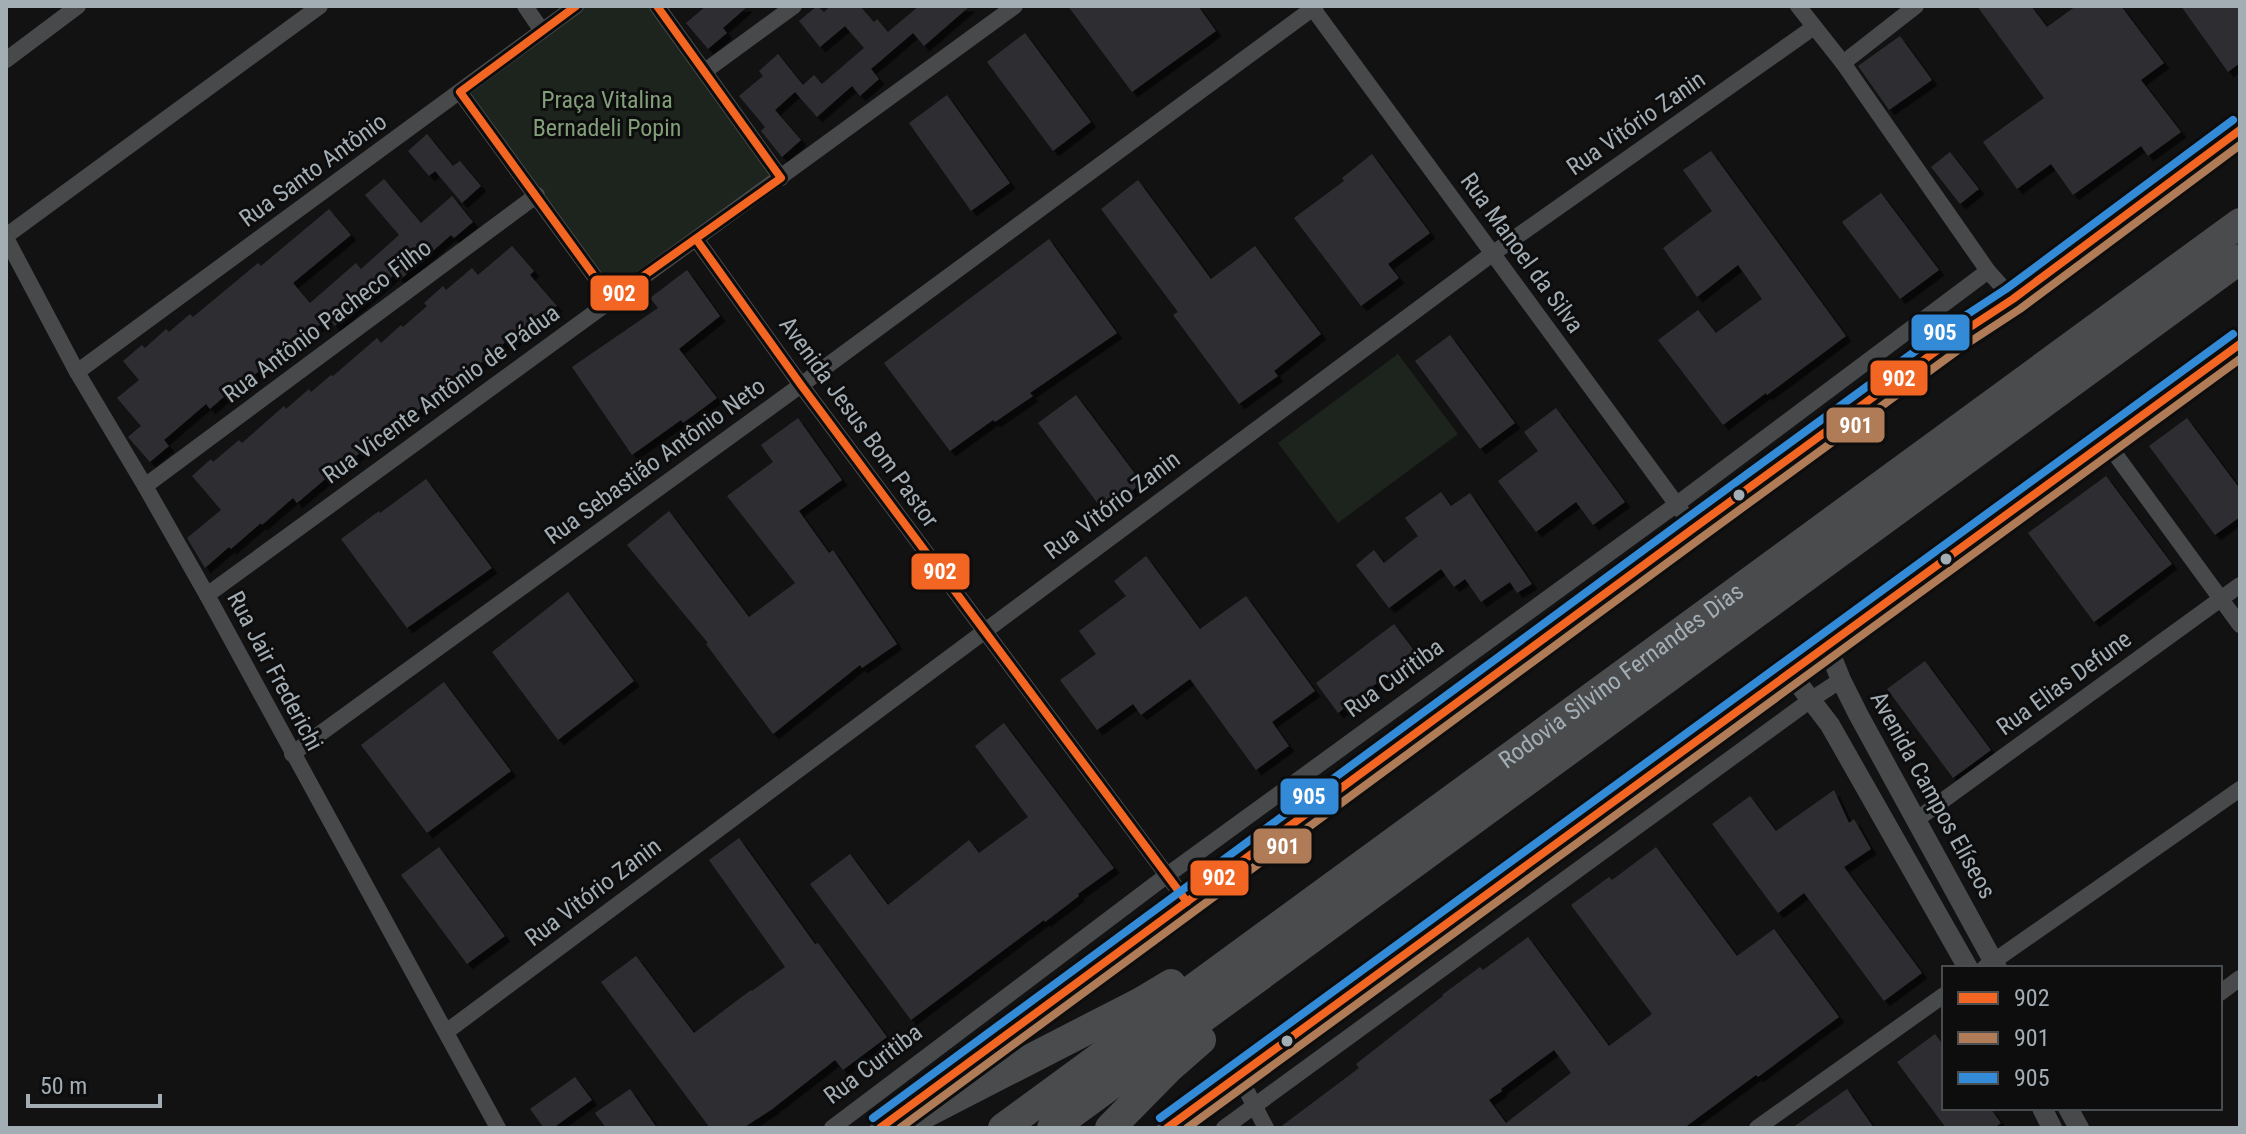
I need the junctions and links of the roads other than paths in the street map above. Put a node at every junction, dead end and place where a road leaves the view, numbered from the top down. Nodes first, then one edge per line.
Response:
1 (78, 6) edge
2 (320, 6) edge
3 (525, 6) edge
4 (576, 6) edge
5 (657, 6) edge
6 (794, 6) edge
7 (1015, 6) edge
8 (1798, 6) edge
9 (1916, 6) edge
10 (1313, 7) edge
11 (1814, 27) junction
12 (542, 31) junction
13 (6, 60) edge
14 (1843, 63) junction
15 (705, 71) junction
16 (460, 92) junction
17 (2240, 130) edge
18 (781, 178) junction
19 (537, 195) junction
20 (2240, 223) edge
21 (6, 237) edge
22 (696, 239) junction
23 (1492, 254) junction
24 (2240, 259) edge
25 (1988, 271) junction
26 (611, 299) junction
27 (2013, 299) junction
28 (2240, 344) edge
29 (77, 372) junction
30 (801, 385) junction
31 (2107, 443) junction
32 (145, 486) junction
33 (1677, 504) junction
34 (1694, 528) junction
35 (2240, 585) edge
36 (207, 595) junction
37 (2220, 600) junction
38 (2240, 625) edge
39 (984, 630) junction
40 (1827, 645) junction
41 (1791, 674) junction
42 (1841, 680) junction
43 (1812, 699) junction
44 (292, 754) junction
45 (2240, 789) edge
46 (1916, 820) junction
47 (1166, 876) junction
48 (1344, 896) junction
49 (1187, 902) junction
50 (1967, 966) edge
51 (1992, 966) edge
52 (2240, 978) edge
53 (2222, 992) edge
54 (1942, 996) edge
55 (446, 1032) junction
56 (1239, 1076) junction
57 (1255, 1105) junction
58 (2043, 1110) edge
59 (2069, 1110) edge
60 (498, 1128) edge
61 (832, 1128) edge
62 (880, 1128) edge
63 (896, 1128) edge
64 (1003, 1128) edge
65 (1052, 1128) edge
66 (1110, 1128) edge
67 (1167, 1128) edge
68 (1224, 1128) edge
69 (1266, 1128) edge
70 (1757, 1128) edge
71 (2052, 1128) edge
72 (2079, 1128) edge

1 - 13 street
2 - 21 street
3 - 12 street
4 - 12 street, Rua Santo Antônio
5 - 15 street
6 - 15 street
7 - 18 street, Rua Vicente Antônio de Pádua
8 - 11 street
9 - 14 street
10 - 23 street, Rua Manoel da Silva
10 - 30 street, Rua Sebastião Antônio Neto
11 - 14 street
11 - 23 street, Rua Vitório Zanin
12 - 16 street, Rua Santo Antônio
14 - 25 street
15 - 18 street
16 - 19 street
16 - 29 street, Rua Santo Antônio
17 - 27 street
18 - 22 street, Rua Vicente Antônio de Pádua
19 - 26 street
19 - 32 street, Rua Antônio Pacheco Filho
20 - 48 highway, Rodovia Silvino Fernandes Dias
21 - 29 street, Rua Jair Frederichi
22 - 26 street, Rua Vicente Antônio de Pádua
22 - 30 street, Avenida Jesus Bom Pastor
23 - 33 street, Rua Manoel da Silva
23 - 39 street, Rua Vitório Zanin
24 - 48 highway, Rodovia Silvino Fernandes Dias
25 - 27 street
25 - 33 street, Rua Curitiba
26 - 36 street, Rua Vicente Antônio de Pádua
27 - 34 street
28 - 31 street
29 - 32 street, Rua Jair Frederichi
30 - 39 street, Avenida Jesus Bom Pastor
30 - 44 street, Rua Sebastião Antônio Neto
31 - 37 street
31 - 40 street
32 - 36 street, Rua Jair Frederichi
33 - 34 street, Rua Manoel da Silva
33 - 47 street, Rua Curitiba
34 - 49 street
35 - 37 street, Rua Elias Defune
36 - 44 street, Rua Jair Frederichi
37 - 38 street
37 - 46 street, Rua Elias Defune
39 - 47 street, Avenida Jesus Bom Pastor
39 - 55 street, Rua Vitório Zanin
40 - 41 street
40 - 42 street, Avenida Campos Elíseos
41 - 43 street
41 - 56 street
42 - 43 street
42 - 46 street, Avenida Campos Elíseos
43 - 50 street
43 - 57 street
44 - 55 street, Rua Jair Frederichi
45 - 51 street
46 - 51 street, Avenida Campos Elíseos
47 - 49 street, Avenida Jesus Bom Pastor
47 - 61 street, Rua Curitiba
48 - 63 highway
48 - 64 highway, Rodovia Silvino Fernandes Dias
48 - 65 highway, Rodovia Silvino Fernandes Dias
48 - 66 highway
49 - 62 street
52 - 53 street
54 - 70 street
55 - 60 street, Rua Jair Frederichi
56 - 57 street
56 - 67 street
57 - 68 street
57 - 69 street
58 - 71 street
59 - 72 street

